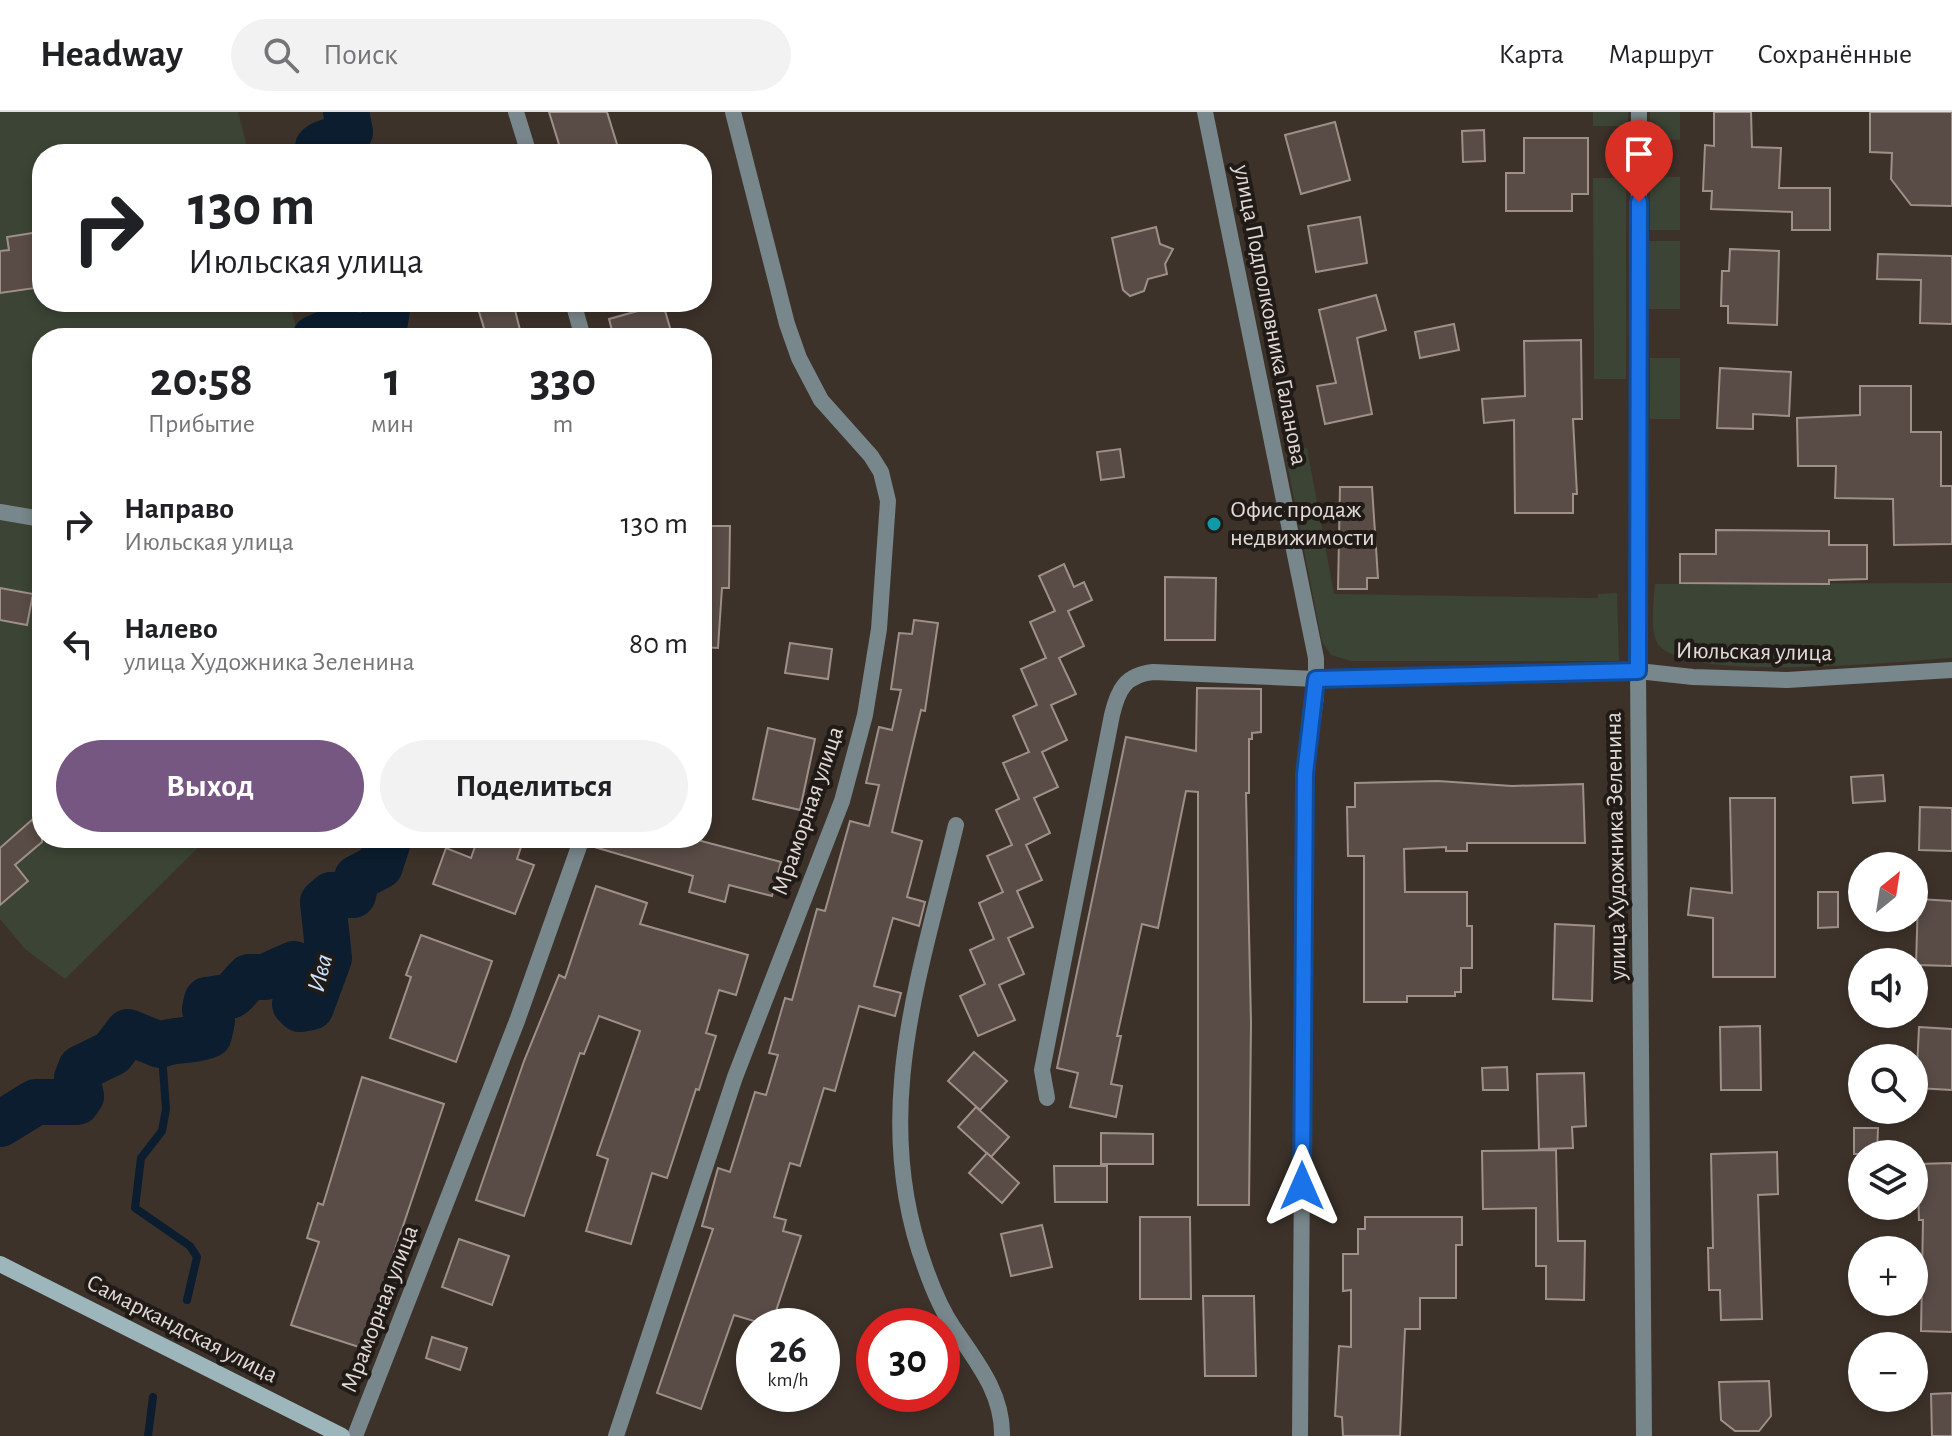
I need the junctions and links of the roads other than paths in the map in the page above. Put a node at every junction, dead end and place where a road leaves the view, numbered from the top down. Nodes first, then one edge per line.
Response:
1 (516, 112) edge
2 (733, 112) edge
3 (1205, 112) edge
4 (1639, 112) edge
5 (526, 144) edge
6 (0, 512) edge
7 (32, 517) edge
8 (1952, 670) edge
9 (1638, 671) junction
10 (1316, 679) junction
11 (956, 825) dead end
12 (578, 848) edge
13 (1047, 1098) dead end
14 (0, 1264) edge
15 (342, 1436) edge
16 (355, 1436) edge
17 (616, 1436) edge
18 (1002, 1436) edge
19 (1300, 1436) edge
20 (1644, 1436) edge

1 - 5 street
2 - 17 street, Мраморная улица
3 - 10 street, улица Подполковника Галанова
4 - 9 street, улица Художника Зеленина
6 - 7 street
8 - 9 street, Июльская улица
9 - 10 street, Июльская улица
9 - 20 street, улица Художника Зеленина
10 - 13 street, Июльская улица
10 - 19 street, улица Подполковника Галанова
11 - 18 street
12 - 16 street, Мраморная улица
14 - 15 street, Самаркандская улица

